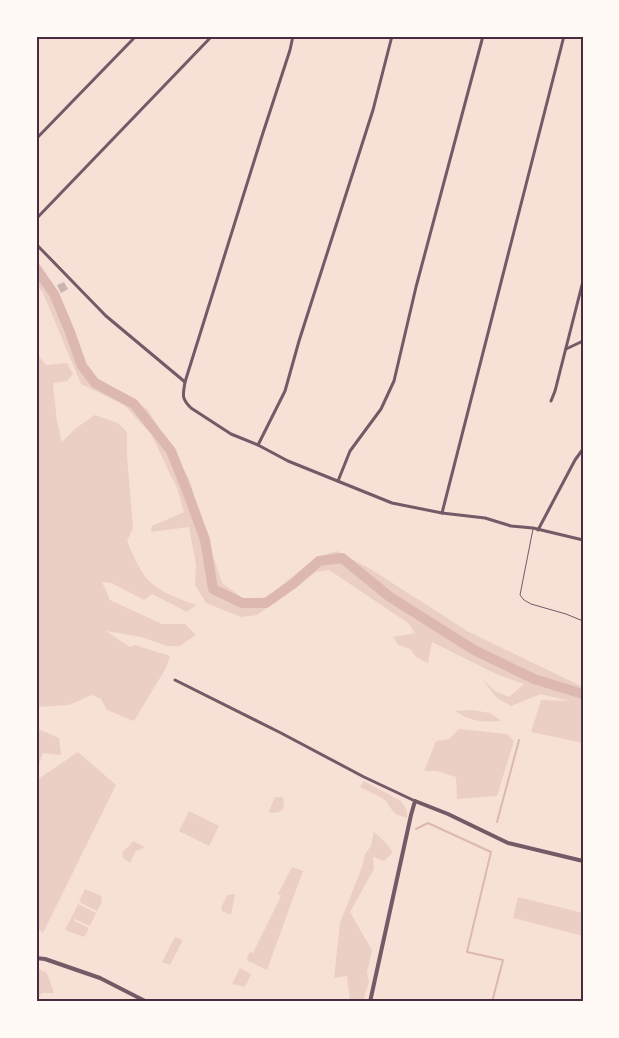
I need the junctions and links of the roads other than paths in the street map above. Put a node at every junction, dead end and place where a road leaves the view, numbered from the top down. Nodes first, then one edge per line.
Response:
1 (136, 36) edge
2 (212, 36) edge
3 (293, 36) edge
4 (392, 36) edge
5 (483, 36) edge
6 (564, 36) edge
7 (36, 139) edge
8 (36, 219) edge
9 (36, 244) edge
10 (583, 281) edge
11 (583, 341) edge
12 (566, 348) junction
13 (185, 382) junction
14 (551, 401) dead end
15 (258, 445) junction
16 (583, 449) edge
17 (338, 481) junction
18 (442, 513) junction
19 (533, 528) junction
20 (538, 530) junction
21 (583, 540) edge
22 (583, 621) edge
23 (175, 680) dead end
24 (415, 801) junction
25 (583, 862) edge
26 (36, 958) edge
27 (147, 1002) edge
28 (370, 1002) edge

1 - 7 street
2 - 8 street
3 - 13 street
4 - 15 street
5 - 17 street
6 - 18 street
9 - 13 street
10 - 12 street
11 - 12 street
12 - 14 street
13 - 15 street
15 - 17 street
16 - 20 street
17 - 18 street
18 - 19 street
19 - 20 street
19 - 22 lane
20 - 21 street
23 - 24 street
24 - 25 street
24 - 28 street
26 - 27 street

